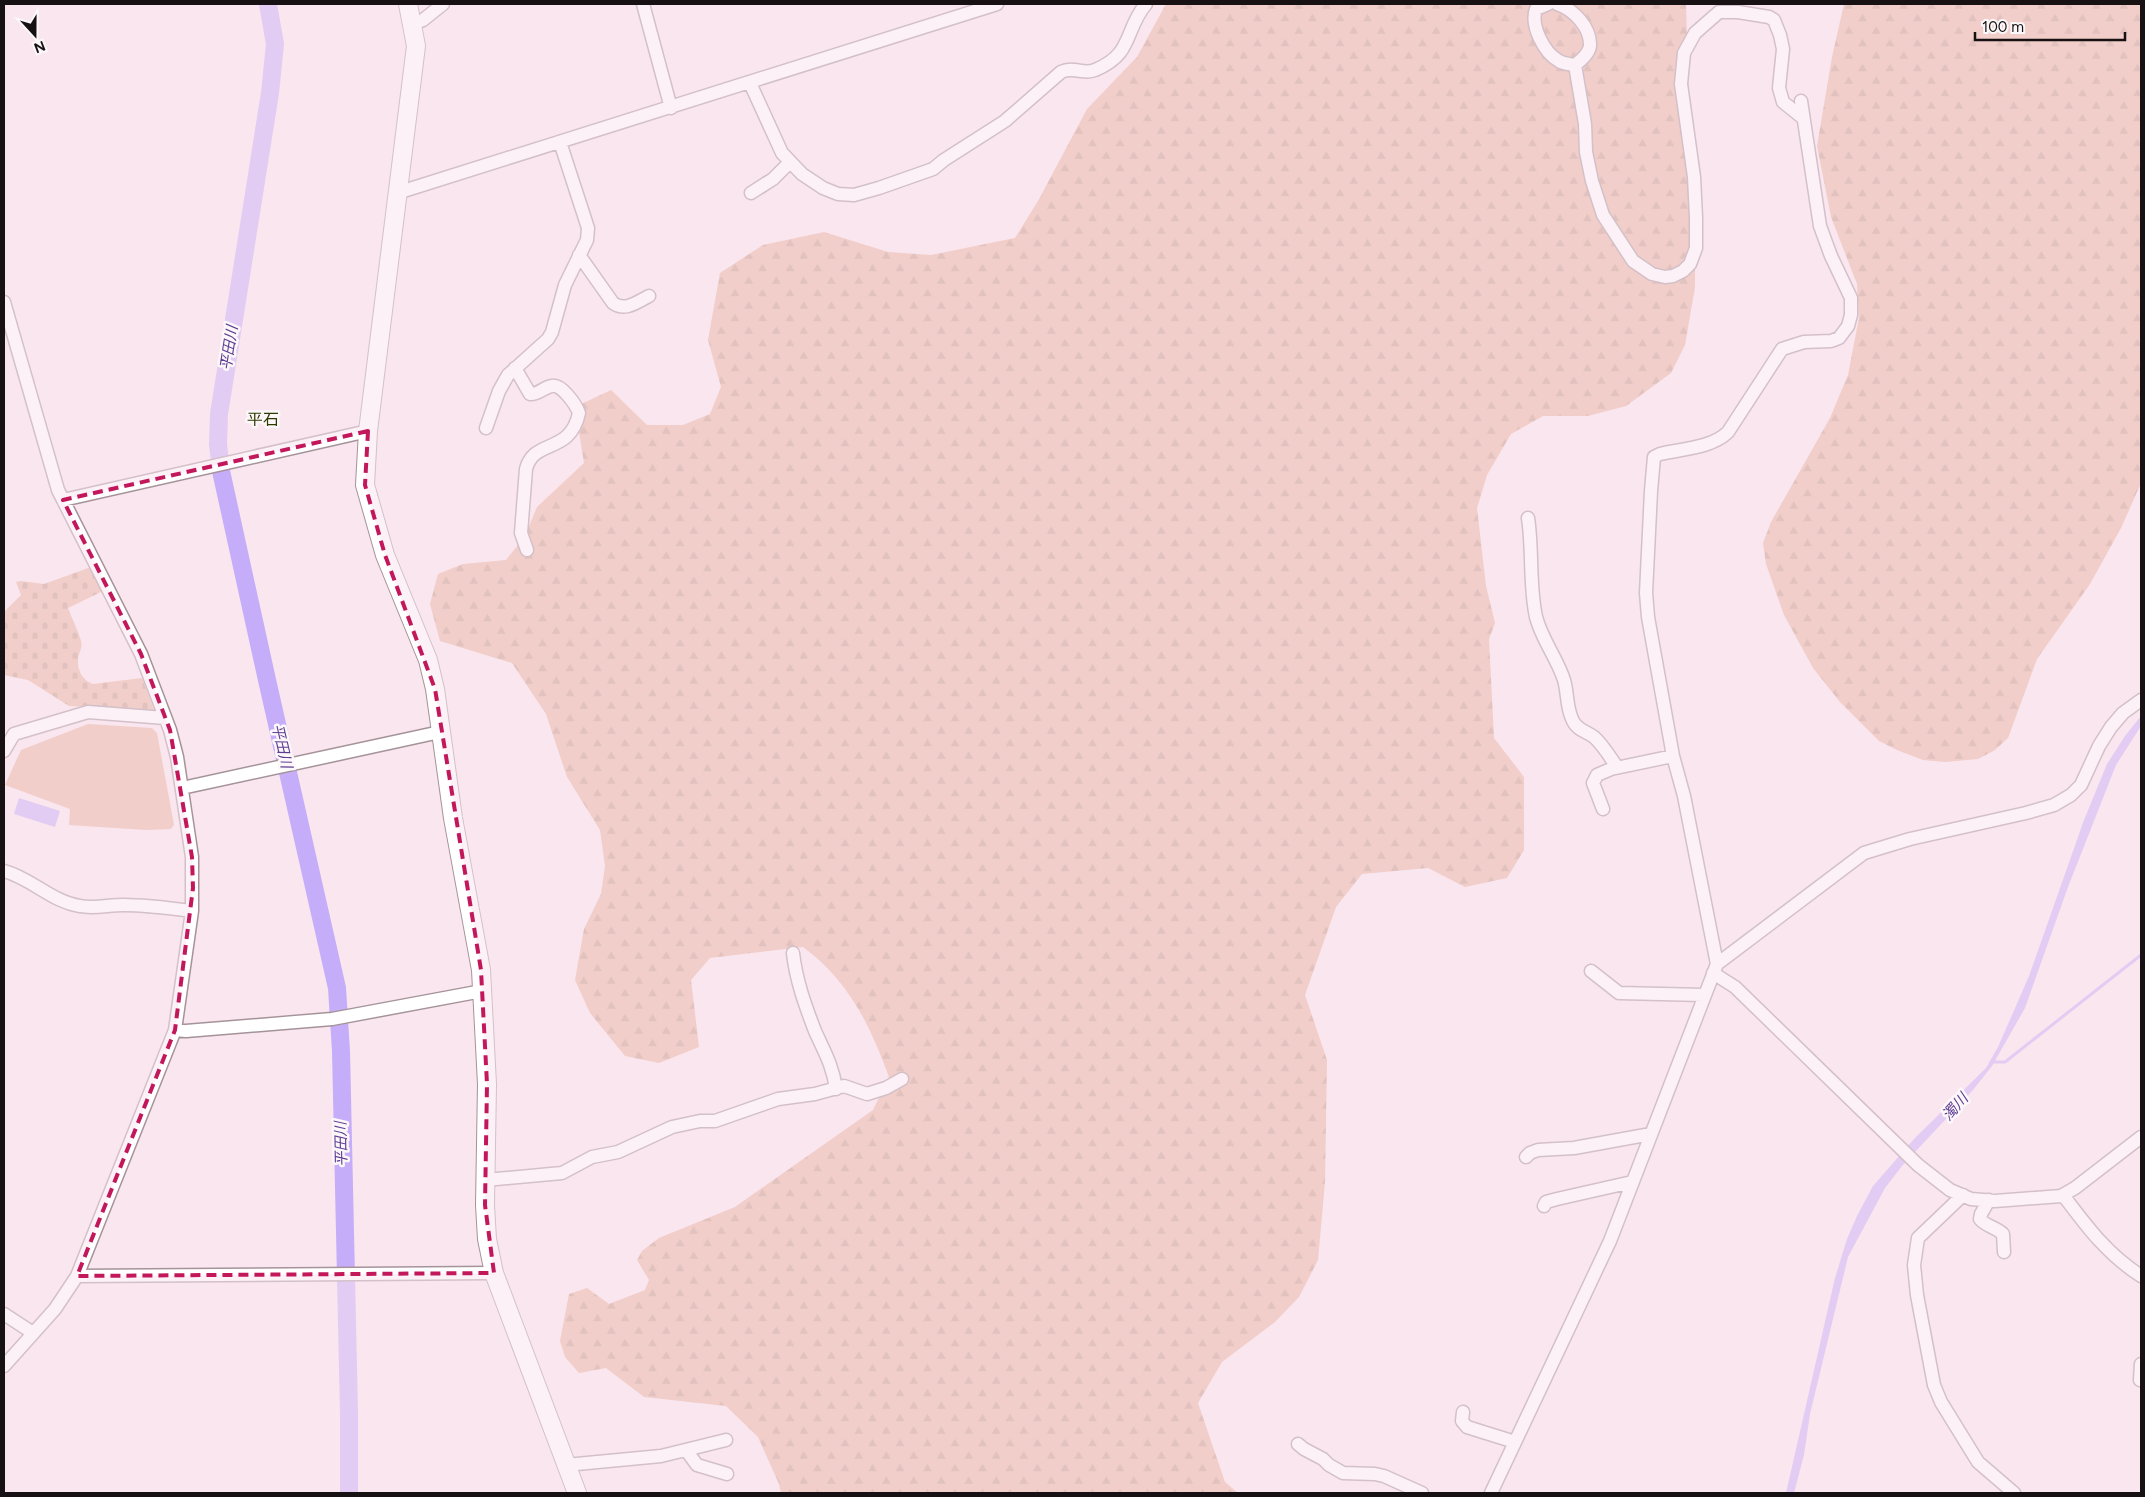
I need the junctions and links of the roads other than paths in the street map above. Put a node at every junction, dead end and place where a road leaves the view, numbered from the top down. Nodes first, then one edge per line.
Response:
1 (408, 4) edge
2 (443, 4) edge
3 (643, 4) edge
4 (997, 4) edge
5 (1146, 4) edge
6 (1548, 4) edge
7 (1557, 4) edge
8 (413, 24) junction
9 (1575, 65) junction
10 (750, 83) junction
11 (1801, 101) dead end
12 (671, 108) junction
13 (1803, 118) junction
14 (560, 142) junction
15 (790, 162) junction
16 (398, 192) junction
17 (751, 193) dead end
18 (579, 255) junction
19 (649, 296) dead end
20 (4, 302) edge
21 (515, 368) junction
22 (486, 428) dead end
23 (368, 431) junction
24 (63, 500) junction
25 (1528, 518) dead end
26 (526, 550) dead end
27 (2141, 700) edge
28 (165, 718) junction
29 (9, 732) edge
30 (440, 732) junction
31 (4, 751) edge
32 (1673, 756) junction
33 (1617, 767) junction
34 (182, 788) junction
35 (1603, 809) dead end
36 (4, 871) edge
37 (192, 912) junction
38 (793, 953) dead end
39 (1715, 968) junction
40 (1591, 971) dead end
41 (482, 991) junction
42 (1704, 995) junction
43 (175, 1030) junction
44 (902, 1078) dead end
45 (836, 1089) junction
46 (1651, 1134) junction
47 (2141, 1137) edge
48 (1526, 1157) dead end
49 (485, 1180) junction
50 (1632, 1182) junction
51 (1963, 1195) junction
52 (2063, 1195) junction
53 (1989, 1200) junction
54 (1544, 1206) dead end
55 (2004, 1252) dead end
56 (494, 1273) junction
57 (77, 1276) junction
58 (2141, 1276) edge
59 (4, 1314) edge
60 (33, 1333) junction
61 (2141, 1364) edge
62 (4, 1366) edge
63 (2140, 1380) dead end
64 (1463, 1412) dead end
65 (726, 1440) dead end
66 (1515, 1442) junction
67 (1298, 1444) dead end
68 (686, 1450) junction
69 (566, 1465) junction
70 (727, 1474) dead end
71 (577, 1493) edge
72 (1419, 1493) edge
73 (1491, 1493) edge
74 (2014, 1493) edge

1 - 8 street
2 - 8 street
3 - 12 street
4 - 10 street
5 - 15 street
6 - 9 street
7 - 9 street
8 - 16 street
9 - 13 street
10 - 12 street
10 - 15 street
11 - 13 street
12 - 14 street
13 - 32 street
14 - 16 street
14 - 18 street
15 - 17 street
16 - 23 street
18 - 19 street
18 - 21 street
20 - 24 street
21 - 22 street
21 - 26 street
23 - 24 street
23 - 30 street
24 - 28 street
25 - 33 street
27 - 39 street
28 - 29 street
28 - 34 street
29 - 31 street
30 - 34 street
30 - 41 street
32 - 33 street
32 - 39 street
33 - 35 street
34 - 37 street
36 - 37 street
37 - 43 street
38 - 45 street
39 - 42 street
39 - 51 street
40 - 42 street
41 - 43 street
41 - 49 street
42 - 46 street
43 - 57 street
44 - 45 street
45 - 49 street
46 - 48 street
46 - 50 street
47 - 52 street
49 - 56 street
50 - 54 street
50 - 66 street
51 - 53 street
51 - 74 street
52 - 53 street
52 - 58 street
53 - 55 street
56 - 57 street
56 - 69 street
57 - 60 street
59 - 60 street
60 - 62 street
61 - 63 street
64 - 66 street
65 - 68 street
66 - 73 street
67 - 72 street
68 - 69 street
68 - 70 street
69 - 71 street

